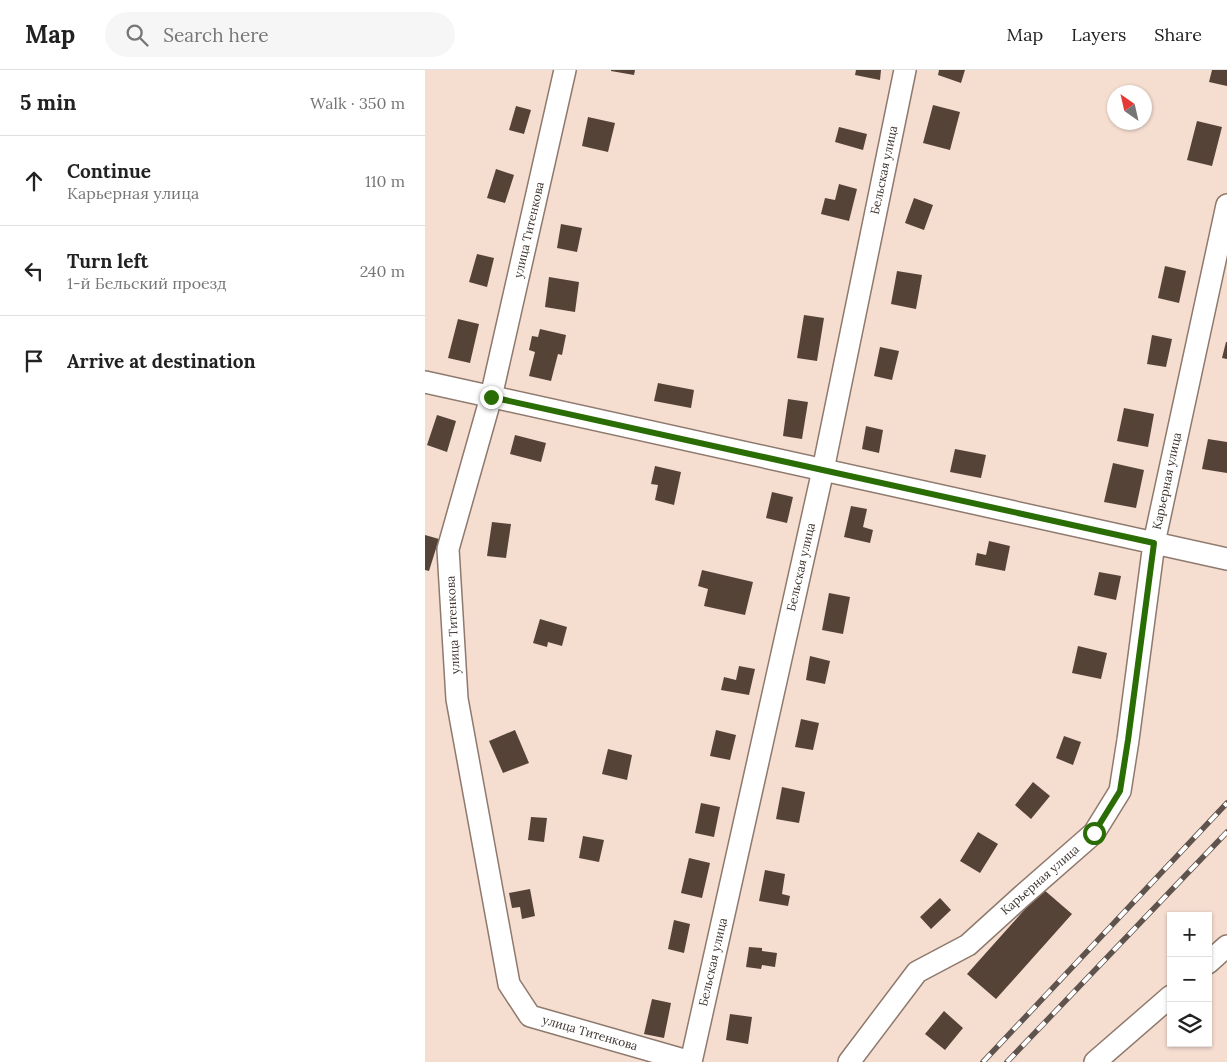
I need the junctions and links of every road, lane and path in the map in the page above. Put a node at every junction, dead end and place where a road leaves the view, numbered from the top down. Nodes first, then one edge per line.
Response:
1 (565, 70) edge
2 (905, 70) edge
3 (1227, 205) edge
4 (425, 382) edge
5 (491, 397) junction
6 (823, 470) junction
7 (1154, 543) junction
8 (1227, 559) edge
9 (1227, 946) edge
10 (1212, 959) edge
11 (1167, 999) edge
12 (691, 1062) edge
13 (849, 1062) edge
14 (1095, 1062) edge

1 - 5 street, улица Титенкова
2 - 6 street, Бельская улица
3 - 7 street, Карьерная улица
4 - 5 street
5 - 6 street
5 - 12 street, улица Титенкова
6 - 7 street
6 - 12 street, Бельская улица
7 - 8 street
7 - 13 street, Карьерная улица
9 - 10 street
11 - 14 street

